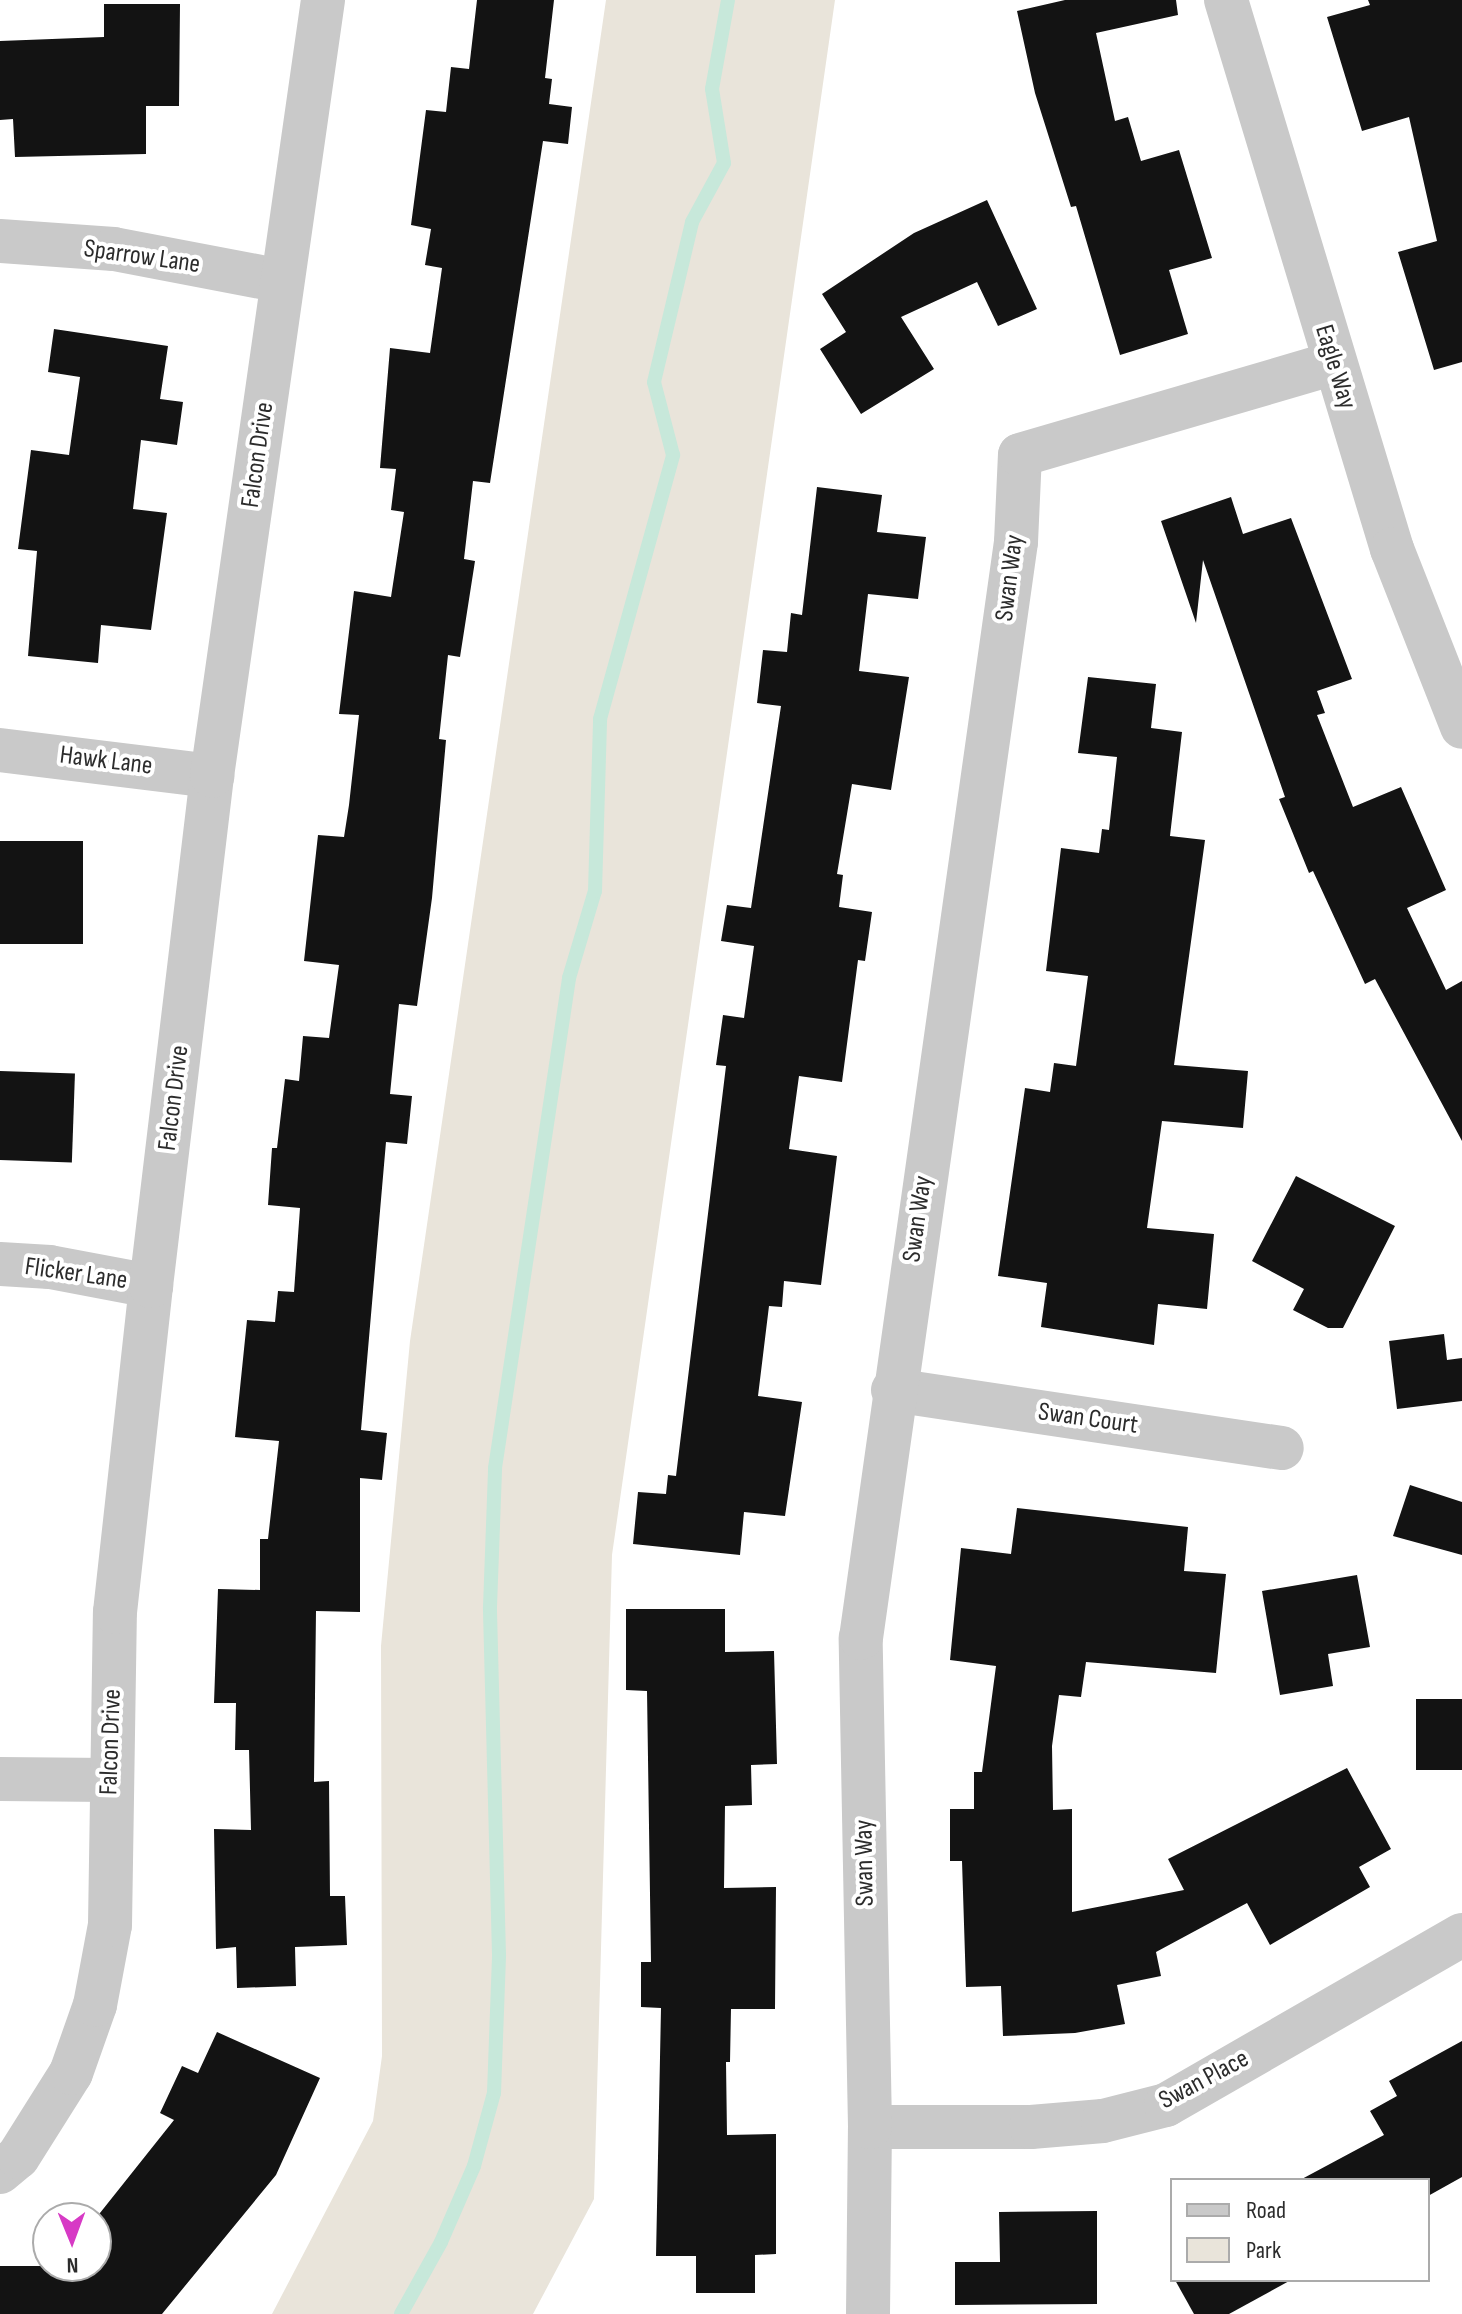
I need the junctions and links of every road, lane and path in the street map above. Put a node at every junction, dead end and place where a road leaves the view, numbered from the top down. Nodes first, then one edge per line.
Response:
1 (323, 0) edge
2 (1226, 0) edge
3 (0, 241) edge
4 (282, 281) junction
5 (1334, 363) junction
6 (1462, 727) edge
7 (0, 750) edge
8 (212, 776) junction
9 (0, 1264) edge
10 (151, 1286) junction
11 (893, 1390) junction
12 (1282, 1448) dead end
13 (0, 1779) edge
14 (109, 1780) junction
15 (1462, 1935) edge
16 (870, 2127) junction
17 (0, 2172) edge
18 (868, 2314) edge

1 - 4 street, Falcon Drive
2 - 5 street, Eagle Way
3 - 4 street, Sparrow Lane
4 - 8 street, Falcon Drive
5 - 6 street, Eagle Way
5 - 11 street, Swan Way
7 - 8 street, Hawk Lane
8 - 10 street, Falcon Drive
9 - 10 street, Flicker Lane
10 - 14 street, Falcon Drive
11 - 12 street, Swan Court
11 - 16 street, Swan Way
13 - 14 street
14 - 17 street, Falcon Drive
15 - 16 street, Swan Place
16 - 18 street, Swan Way

